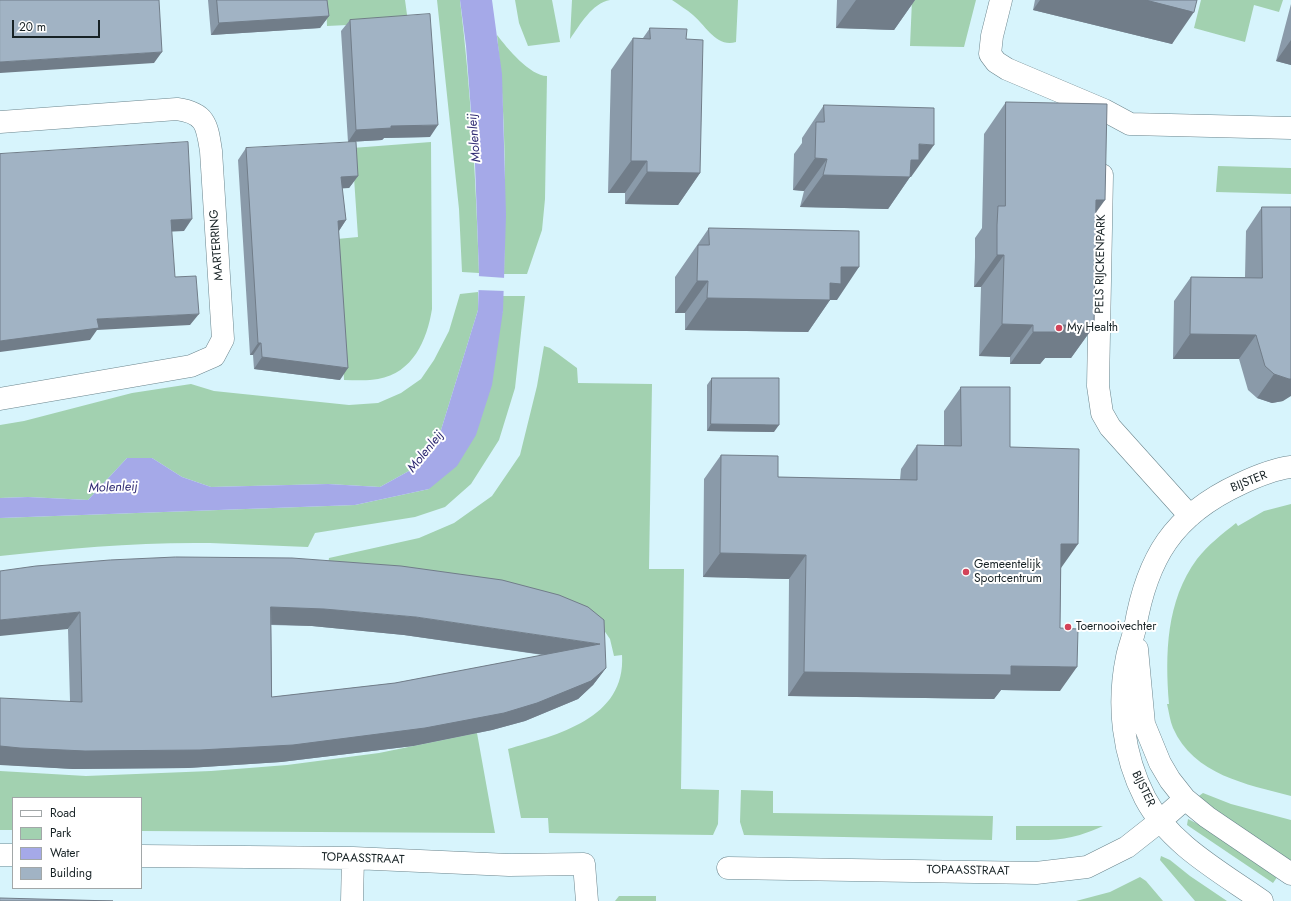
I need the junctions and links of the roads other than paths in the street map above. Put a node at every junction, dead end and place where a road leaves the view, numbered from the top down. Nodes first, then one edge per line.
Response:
1 (1001, 0) edge
2 (1104, 110) junction
3 (0, 122) edge
4 (1291, 128) edge
5 (1103, 134) edge
6 (1103, 157) edge
7 (0, 399) edge
8 (1291, 467) edge
9 (1190, 516) junction
10 (1135, 628) junction
11 (1185, 798) junction
12 (1160, 821) junction
13 (0, 855) edge
14 (12, 855) edge
15 (142, 856) edge
16 (354, 858) junction
17 (728, 868) dead end
18 (1291, 874) edge
19 (352, 901) edge
20 (587, 901) edge
21 (1262, 901) edge

1 - 2 street
2 - 4 street
2 - 5 street
3 - 7 street, MARTERRING
6 - 9 street, PELS RIJCKENPARK
8 - 9 street, BIJSTER
9 - 10 street, BIJSTER
10 - 11 street, BIJSTER
10 - 12 street, BIJSTER
11 - 12 street, TOPAASSTRAAT
11 - 18 street, BIJSTER
12 - 17 street, TOPAASSTRAAT
12 - 21 street, BIJSTER
13 - 14 street
15 - 16 street, TOPAASSTRAAT
16 - 19 street
16 - 20 street, TOPAASSTRAAT

